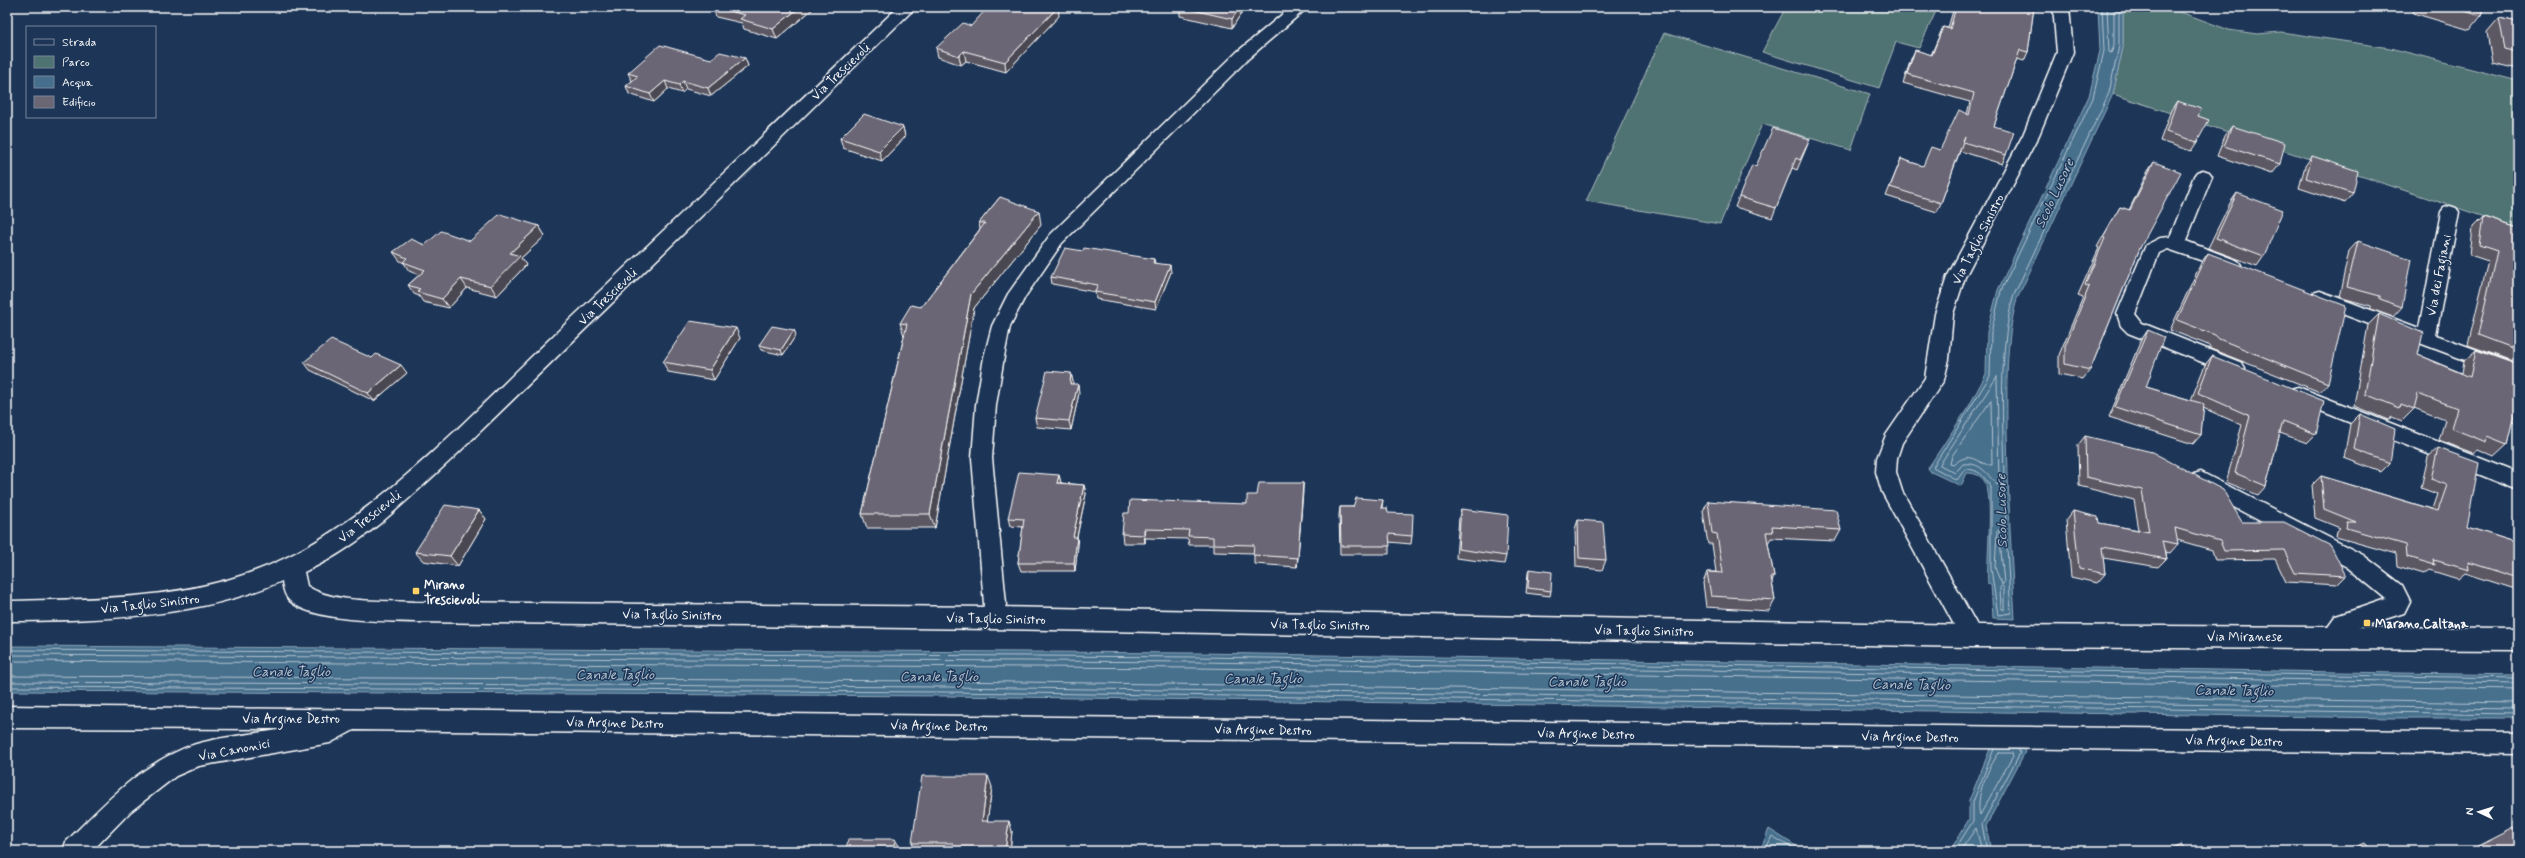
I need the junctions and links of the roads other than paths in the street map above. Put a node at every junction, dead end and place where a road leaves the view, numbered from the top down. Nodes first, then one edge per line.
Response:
1 (908, 7) edge
2 (1300, 7) edge
3 (2062, 7) edge
4 (2204, 176) dead end
5 (2450, 212) dead end
6 (2176, 244) junction
7 (2249, 272) edge
8 (2301, 291) edge
9 (2426, 338) junction
10 (2518, 373) edge
11 (2253, 375) edge
12 (2283, 387) edge
13 (2181, 470) edge
14 (2518, 482) edge
15 (291, 566) junction
16 (7, 611) edge
17 (993, 618) junction
18 (1972, 636) junction
19 (2343, 637) junction
20 (2518, 638) edge
21 (7, 717) edge
22 (351, 719) junction
23 (2518, 743) edge
24 (76, 851) edge

1 - 15 main road, Via Trescievoli
2 - 17 street
3 - 18 street, Via Taglio Sinistro
4 - 6 street
5 - 9 street, Via dei Fagiani
6 - 7 street
6 - 11 street
8 - 9 street
9 - 10 street
12 - 14 street
13 - 19 street
15 - 16 main road, Via Taglio Sinistro
15 - 17 main road, Via Taglio Sinistro
17 - 18 main road, Via Taglio Sinistro
18 - 19 main road, Via Miranese
19 - 20 main road, Via Miranese
21 - 22 street, Via Argine Destro
22 - 23 street, Via Argine Destro
22 - 24 street, Via Canonici

